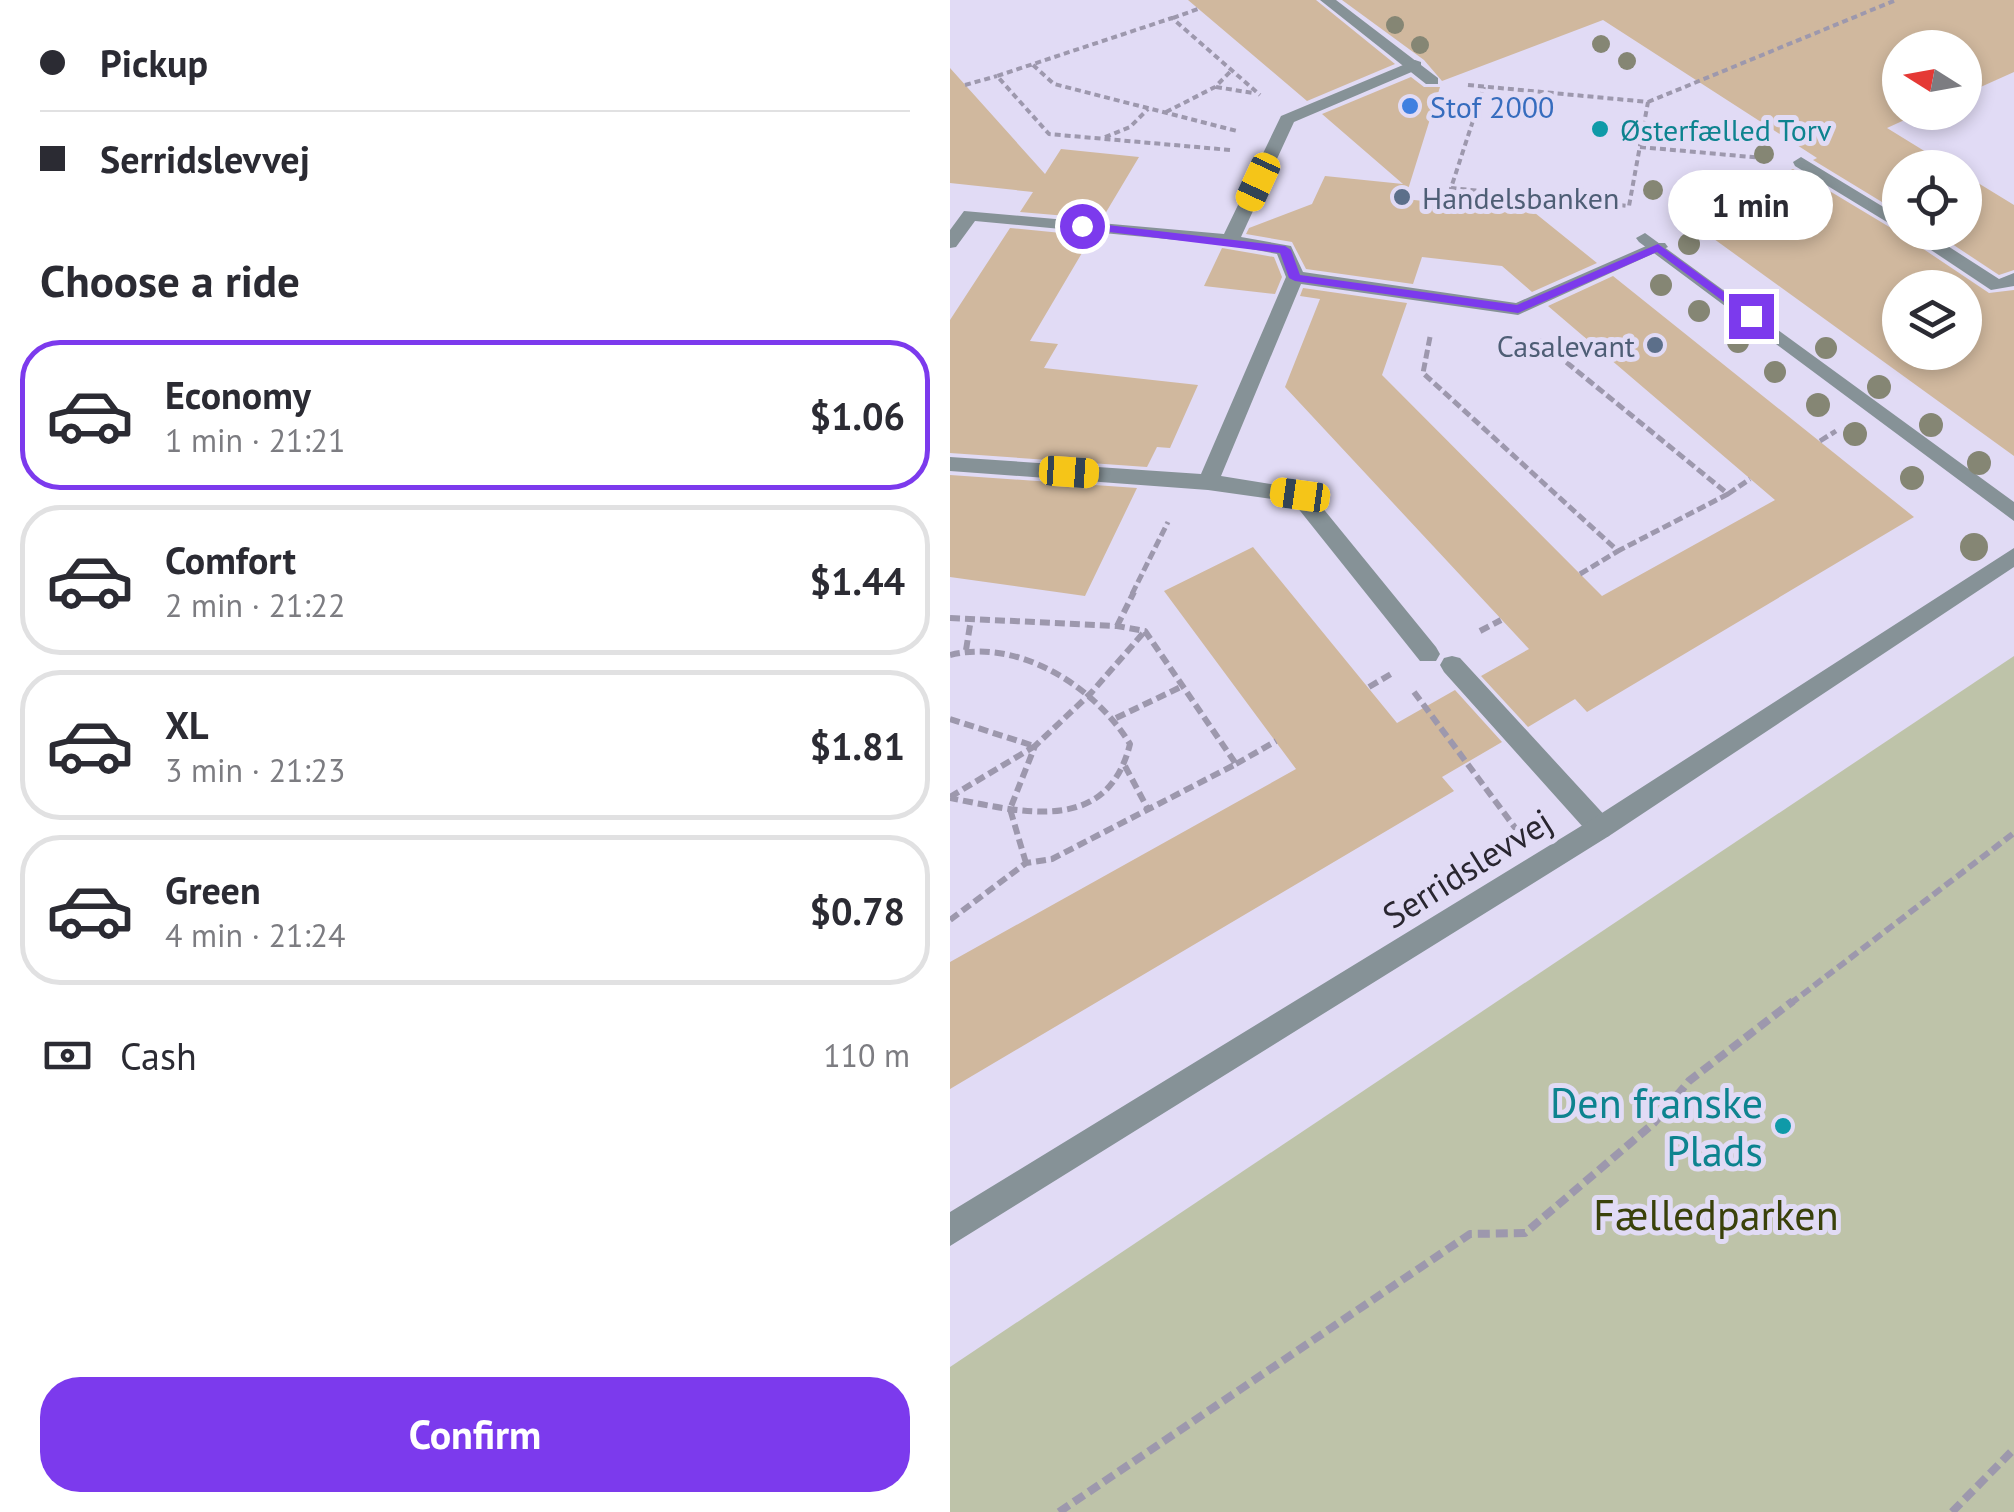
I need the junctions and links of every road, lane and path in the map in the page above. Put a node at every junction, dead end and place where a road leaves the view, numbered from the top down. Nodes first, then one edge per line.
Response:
1 (1328, 0) edge
2 (1896, 0) edge
3 (1198, 9) dead end
4 (1172, 18) junction
5 (1032, 64) junction
6 (1415, 65) junction
7 (1232, 71) junction
8 (996, 76) junction
9 (1432, 81) dead end
10 (965, 85) dead end
11 (1215, 86) junction
12 (1258, 93) junction
13 (1648, 102) junction
14 (1149, 108) junction
15 (1165, 112) junction
16 (1284, 117) junction
17 (1130, 127) junction
18 (1100, 139) junction
19 (1132, 142) junction
20 (1640, 147) junction
21 (1272, 154) junction
22 (1801, 162) joint
23 (960, 212) edge
24 (1882, 213) edge
25 (1230, 240) junction
26 (950, 243) edge
27 (1941, 250) edge
28 (1295, 278) junction
29 (2014, 279) edge
30 (1440, 298) junction
31 (1518, 309) junction
32 (950, 464) edge
33 (1750, 478) dead end
34 (1198, 481) junction
35 (1728, 494) junction
36 (2014, 513) edge
37 (1618, 551) junction
38 (2014, 556) edge
39 (1580, 574) dead end
40 (950, 618) edge
41 (971, 619) junction
42 (1501, 620) dead end
43 (1117, 626) junction
44 (1146, 631) junction
45 (1474, 634) dead end
46 (966, 650) junction
47 (1428, 654) dead end
48 (950, 655) edge
49 (1452, 664) dead end
50 (1183, 686) junction
51 (1091, 693) junction
52 (1116, 718) junction
53 (950, 719) edge
54 (1276, 742) dead end
55 (1035, 746) junction
56 (1236, 764) junction
57 (1125, 766) junction
58 (950, 797) edge
59 (1010, 810) junction
60 (1150, 811) junction
61 (1600, 828) junction
62 (2014, 832) edge
63 (1026, 863) junction
64 (950, 920) edge
65 (950, 1230) edge
66 (2014, 1449) edge
67 (1060, 1512) edge
68 (1952, 1512) edge

1 - 6 street
2 - 13 path
3 - 4 path
4 - 5 path
4 - 7 path
5 - 8 path
5 - 14 path
6 - 9 street
6 - 16 street
7 - 11 path
7 - 12 path
8 - 10 path
8 - 18 path
11 - 12 path
11 - 15 path
12 - 16 path
13 - 20 path
13 - 20 path
14 - 15 path
14 - 17 path
15 - 16 path
16 - 21 street
17 - 18 path
17 - 19 path
18 - 19 path
19 - 21 path
20 - 22 path
21 - 25 street
22 - 24 street
23 - 25 street
23 - 26 street
25 - 28 street
27 - 29 street
28 - 30 street
28 - 34 street
30 - 31 street
30 - 37 path
31 - 35 path
31 - 36 street
32 - 34 street
33 - 35 path
34 - 43 path
34 - 47 street
35 - 37 path
37 - 39 path
38 - 61 street, Serridslevvej
40 - 41 path
41 - 43 path
41 - 46 path
42 - 45 path
43 - 44 path
44 - 50 path
44 - 51 path
46 - 48 path
46 - 51 path
49 - 61 street
50 - 52 path
50 - 56 path
51 - 52 path
51 - 55 path
52 - 57 path
53 - 55 path
54 - 56 path
55 - 58 path
55 - 59 path
56 - 60 path
57 - 59 path
57 - 60 path
58 - 59 path
59 - 63 path
60 - 63 path
61 - 65 street, Serridslevvej
62 - 67 path
63 - 64 path
66 - 68 path

